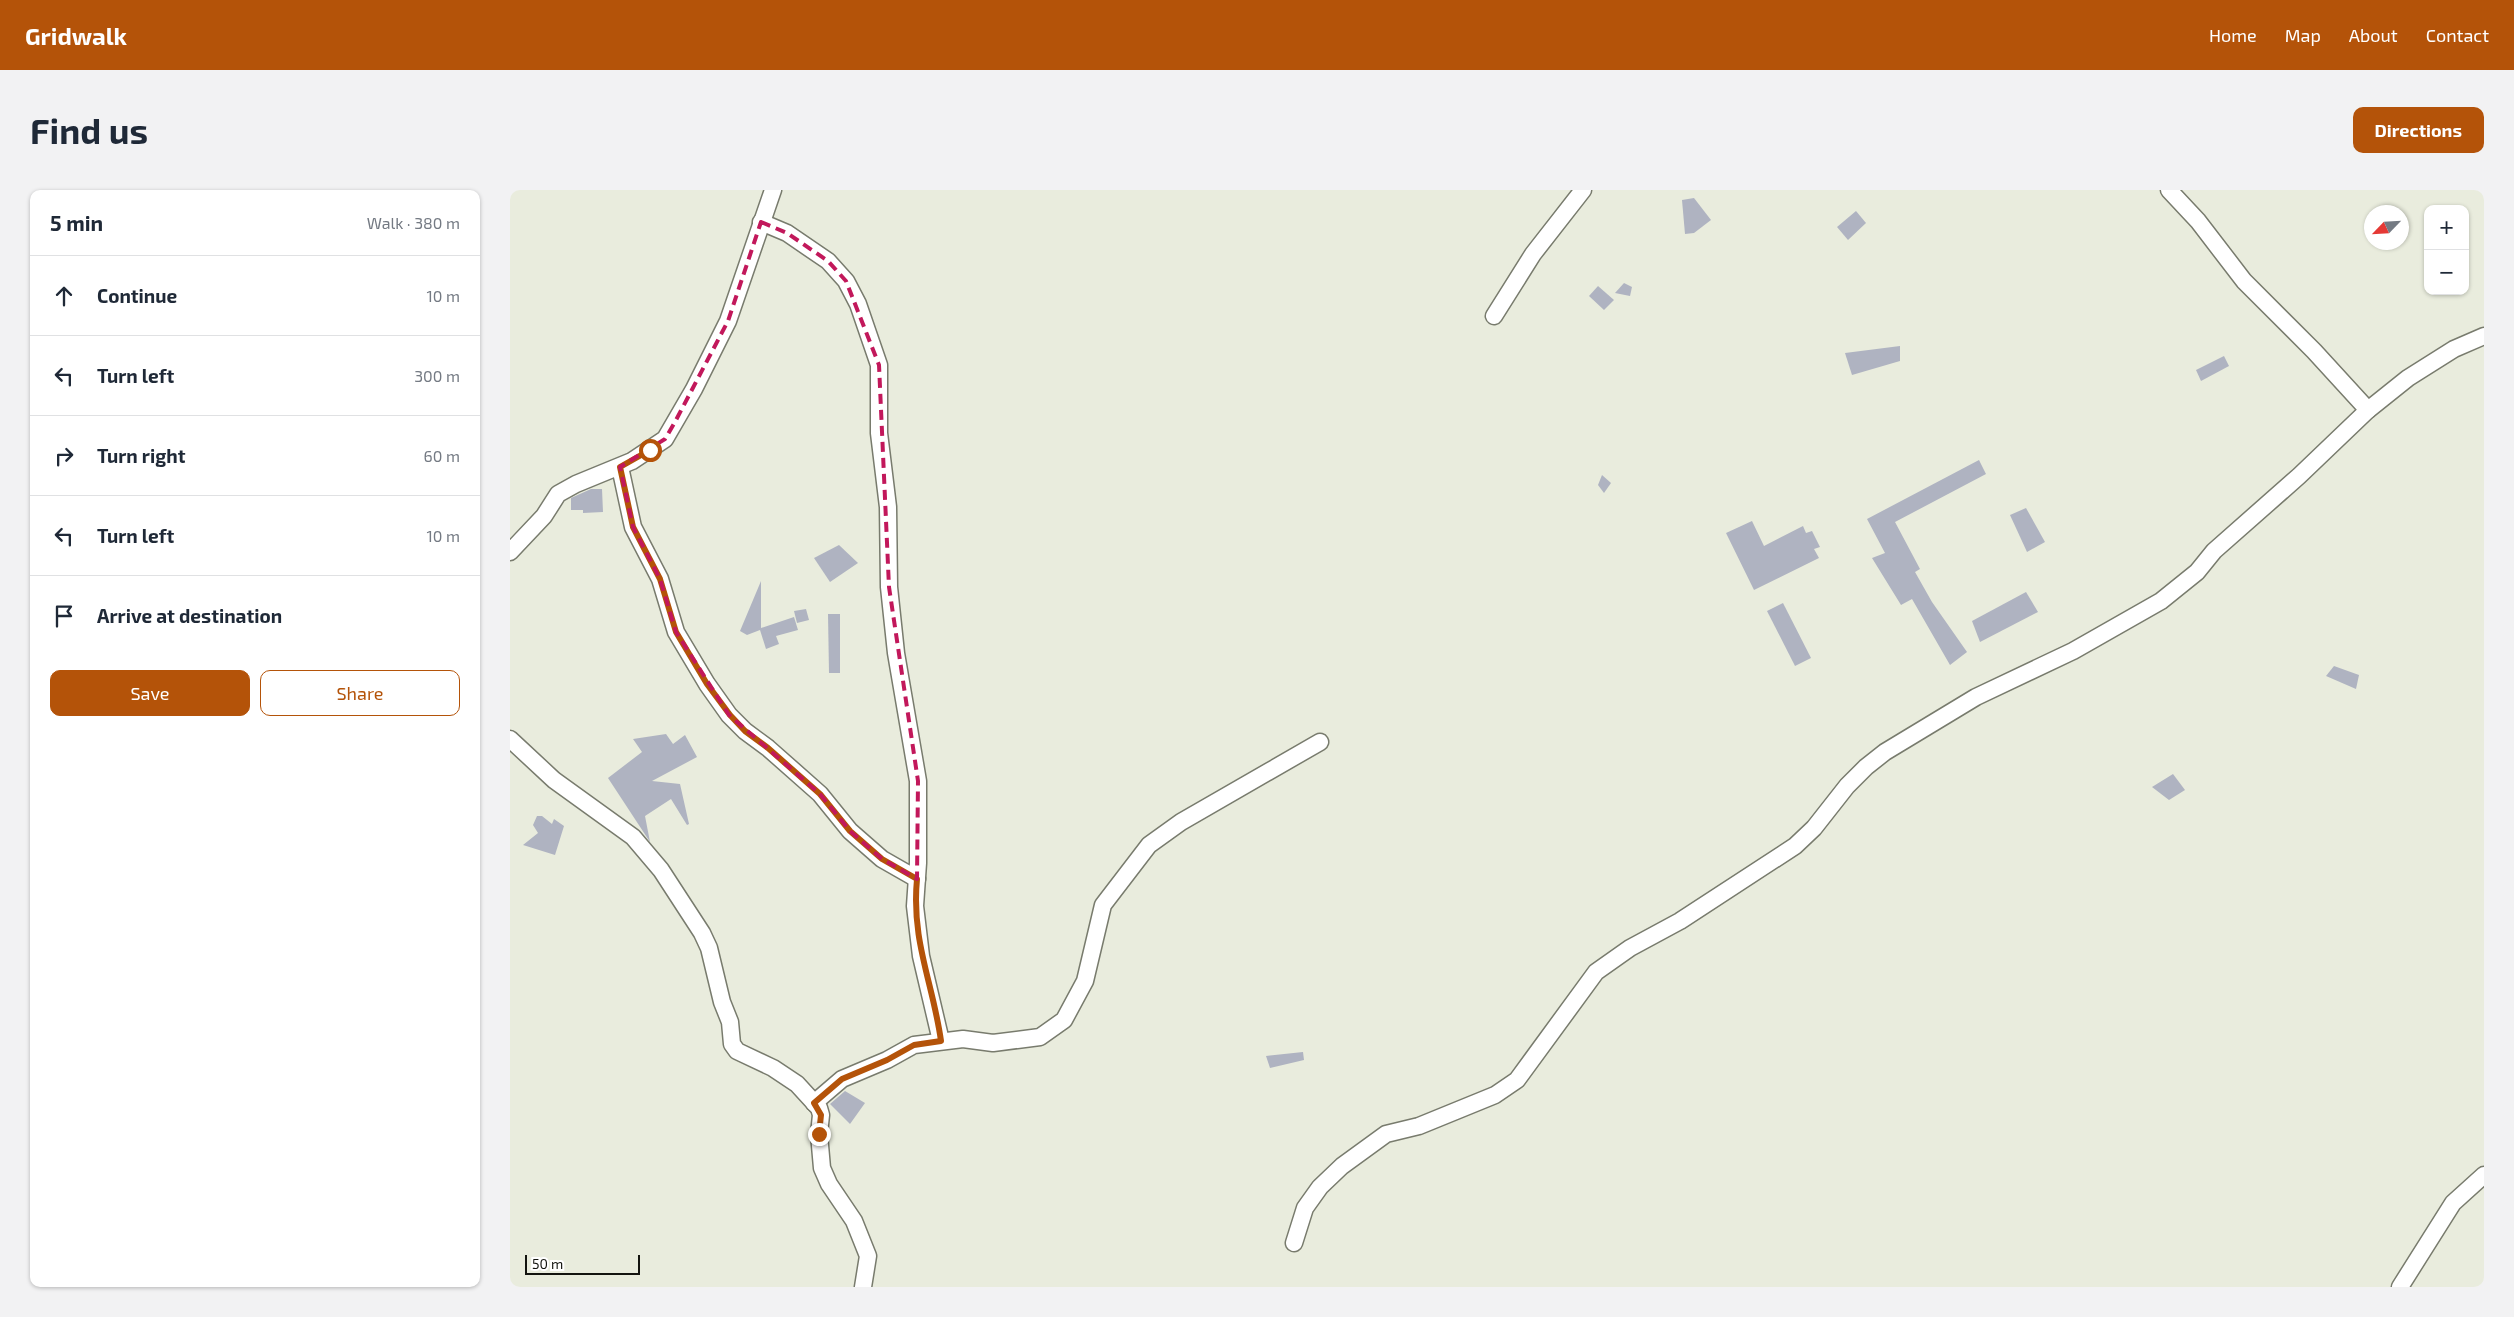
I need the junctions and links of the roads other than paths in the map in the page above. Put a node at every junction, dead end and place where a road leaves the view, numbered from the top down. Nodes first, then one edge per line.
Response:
1 (773, 190) edge
2 (1583, 190) edge
3 (2169, 190) edge
4 (761, 222) junction
5 (1494, 316) dead end
6 (2484, 336) edge
7 (2368, 410) junction
8 (620, 467) junction
9 (510, 552) edge
10 (510, 739) edge
11 (1320, 742) dead end
12 (917, 879) junction
13 (941, 1041) junction
14 (814, 1103) junction
15 (2484, 1175) edge
16 (1294, 1243) dead end
17 (863, 1287) edge
18 (2400, 1287) edge

1 - 4 street
2 - 5 street
3 - 7 street
4 - 8 street
4 - 12 street
6 - 7 street
7 - 16 street
8 - 9 street
8 - 12 street
10 - 14 street
11 - 13 street
12 - 13 street
13 - 14 street
14 - 17 street
15 - 18 street

